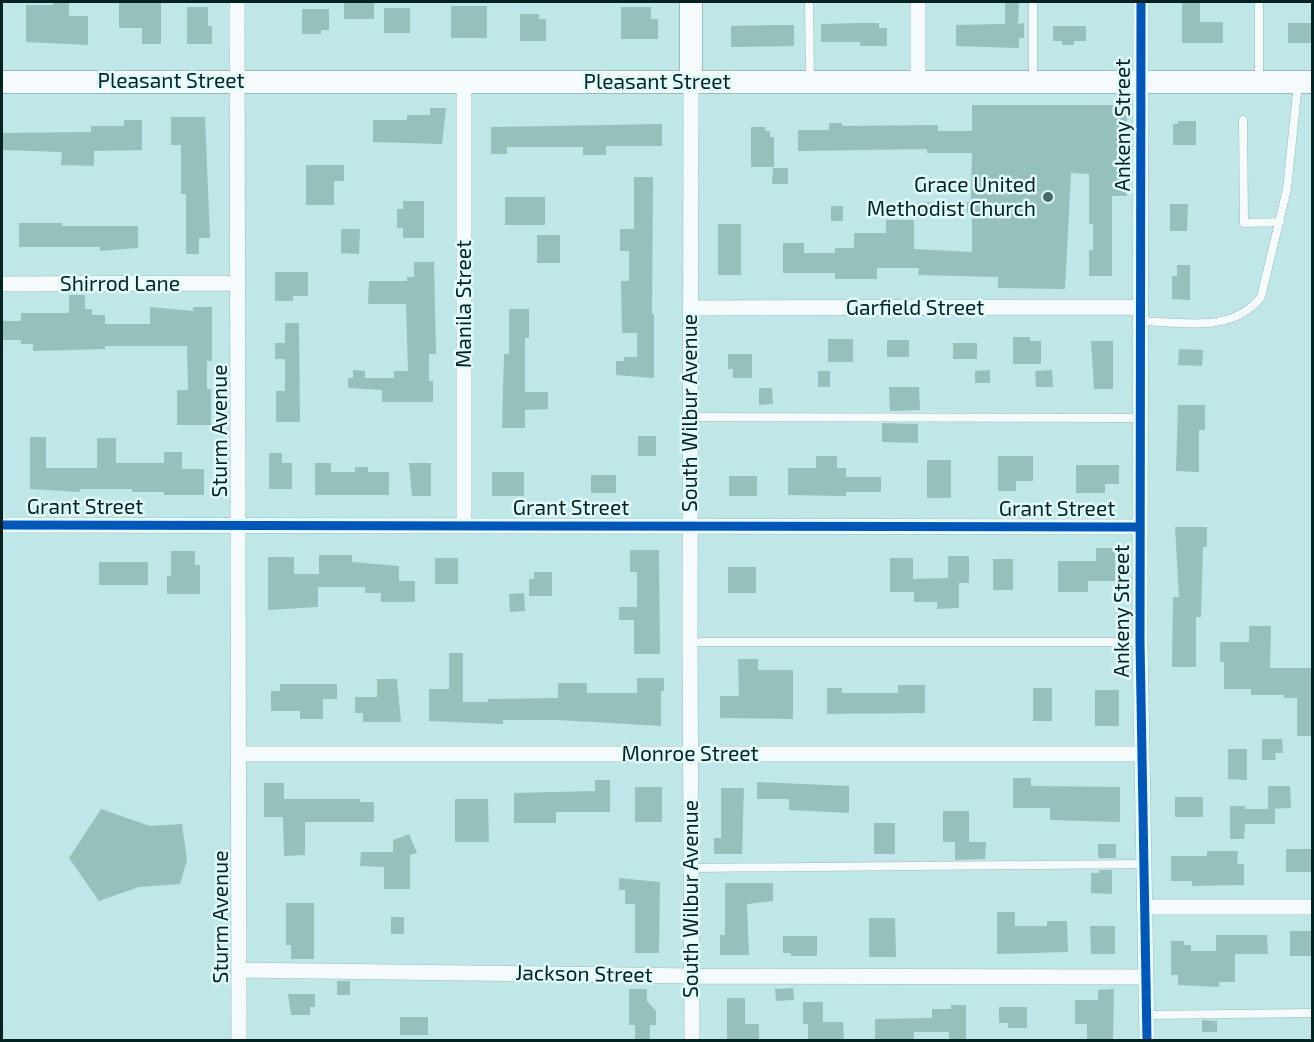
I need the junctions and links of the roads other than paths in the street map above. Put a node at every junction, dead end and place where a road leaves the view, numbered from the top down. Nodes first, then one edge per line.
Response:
1 (237, 2) edge
2 (691, 2) edge
3 (809, 2) edge
4 (918, 2) edge
5 (1033, 2) edge
6 (1141, 2) edge
7 (1259, 2) edge
8 (237, 81) junction
9 (2, 82) edge
10 (464, 82) junction
11 (691, 82) junction
12 (810, 82) junction
13 (1033, 82) junction
14 (1141, 82) junction
15 (1259, 82) junction
16 (1305, 82) edge
17 (918, 83) junction
18 (1243, 120) dead end
19 (1280, 222) junction
20 (238, 283) junction
21 (2, 284) edge
22 (690, 308) junction
23 (1140, 314) junction
24 (691, 417) junction
25 (1140, 418) junction
26 (2, 525) edge
27 (238, 525) junction
28 (464, 526) junction
29 (690, 526) junction
30 (1140, 527) junction
31 (690, 642) junction
32 (1140, 642) junction
33 (239, 754) junction
34 (690, 754) junction
35 (1141, 754) junction
36 (1143, 864) junction
37 (692, 868) junction
38 (1144, 907) junction
39 (1312, 907) edge
40 (239, 970) junction
41 (692, 976) junction
42 (1145, 977) junction
43 (1312, 1012) edge
44 (1146, 1015) junction
45 (239, 1041) edge
46 (692, 1041) edge
47 (1147, 1041) edge

1 - 8 street, Sturm Avenue
2 - 11 main road, South Wilbur Avenue
3 - 12 lane
4 - 17 street
5 - 13 lane
6 - 14 street, Ankeny Street
7 - 15 lane
8 - 9 main road, Pleasant Street
8 - 10 main road, Pleasant Street
8 - 20 street, Sturm Avenue
10 - 11 main road, Pleasant Street
10 - 28 street, Manila Street
11 - 12 main road, Pleasant Street
11 - 22 street, South Wilbur Avenue
12 - 17 main road, Pleasant Street
13 - 14 main road, Pleasant Street
13 - 17 main road, Pleasant Street
14 - 15 main road, Pleasant Street
14 - 23 street, Ankeny Street
15 - 16 main road, Pleasant Street
16 - 19 lane
18 - 19 lane
19 - 23 lane
20 - 21 street, Shirrod Lane
20 - 27 street, Sturm Avenue
22 - 23 street, Garfield Street
22 - 24 street, South Wilbur Avenue
23 - 25 street, Ankeny Street
24 - 25 lane
24 - 29 street, South Wilbur Avenue
25 - 30 street, Ankeny Street
26 - 27 street, Grant Street
27 - 28 street, Grant Street
27 - 33 street, Sturm Avenue
28 - 29 street, Grant Street
29 - 30 street, Grant Street
29 - 31 street, South Wilbur Avenue
30 - 32 street, Ankeny Street
31 - 32 lane
31 - 34 street, South Wilbur Avenue
32 - 35 street, Ankeny Street
33 - 34 street, Monroe Street
33 - 40 street, Sturm Avenue
34 - 35 street, Monroe Street
34 - 37 street, South Wilbur Avenue
35 - 36 street, Ankeny Street
36 - 37 lane
36 - 38 street, Ankeny Street
37 - 41 street, South Wilbur Avenue
38 - 39 street
38 - 42 street, Ankeny Street
40 - 41 street, Jackson Street
40 - 45 street, Sturm Avenue
41 - 42 street, Jackson Street
41 - 46 street, South Wilbur Avenue
42 - 44 street, Ankeny Street
43 - 44 lane
44 - 47 street, Ankeny Street

